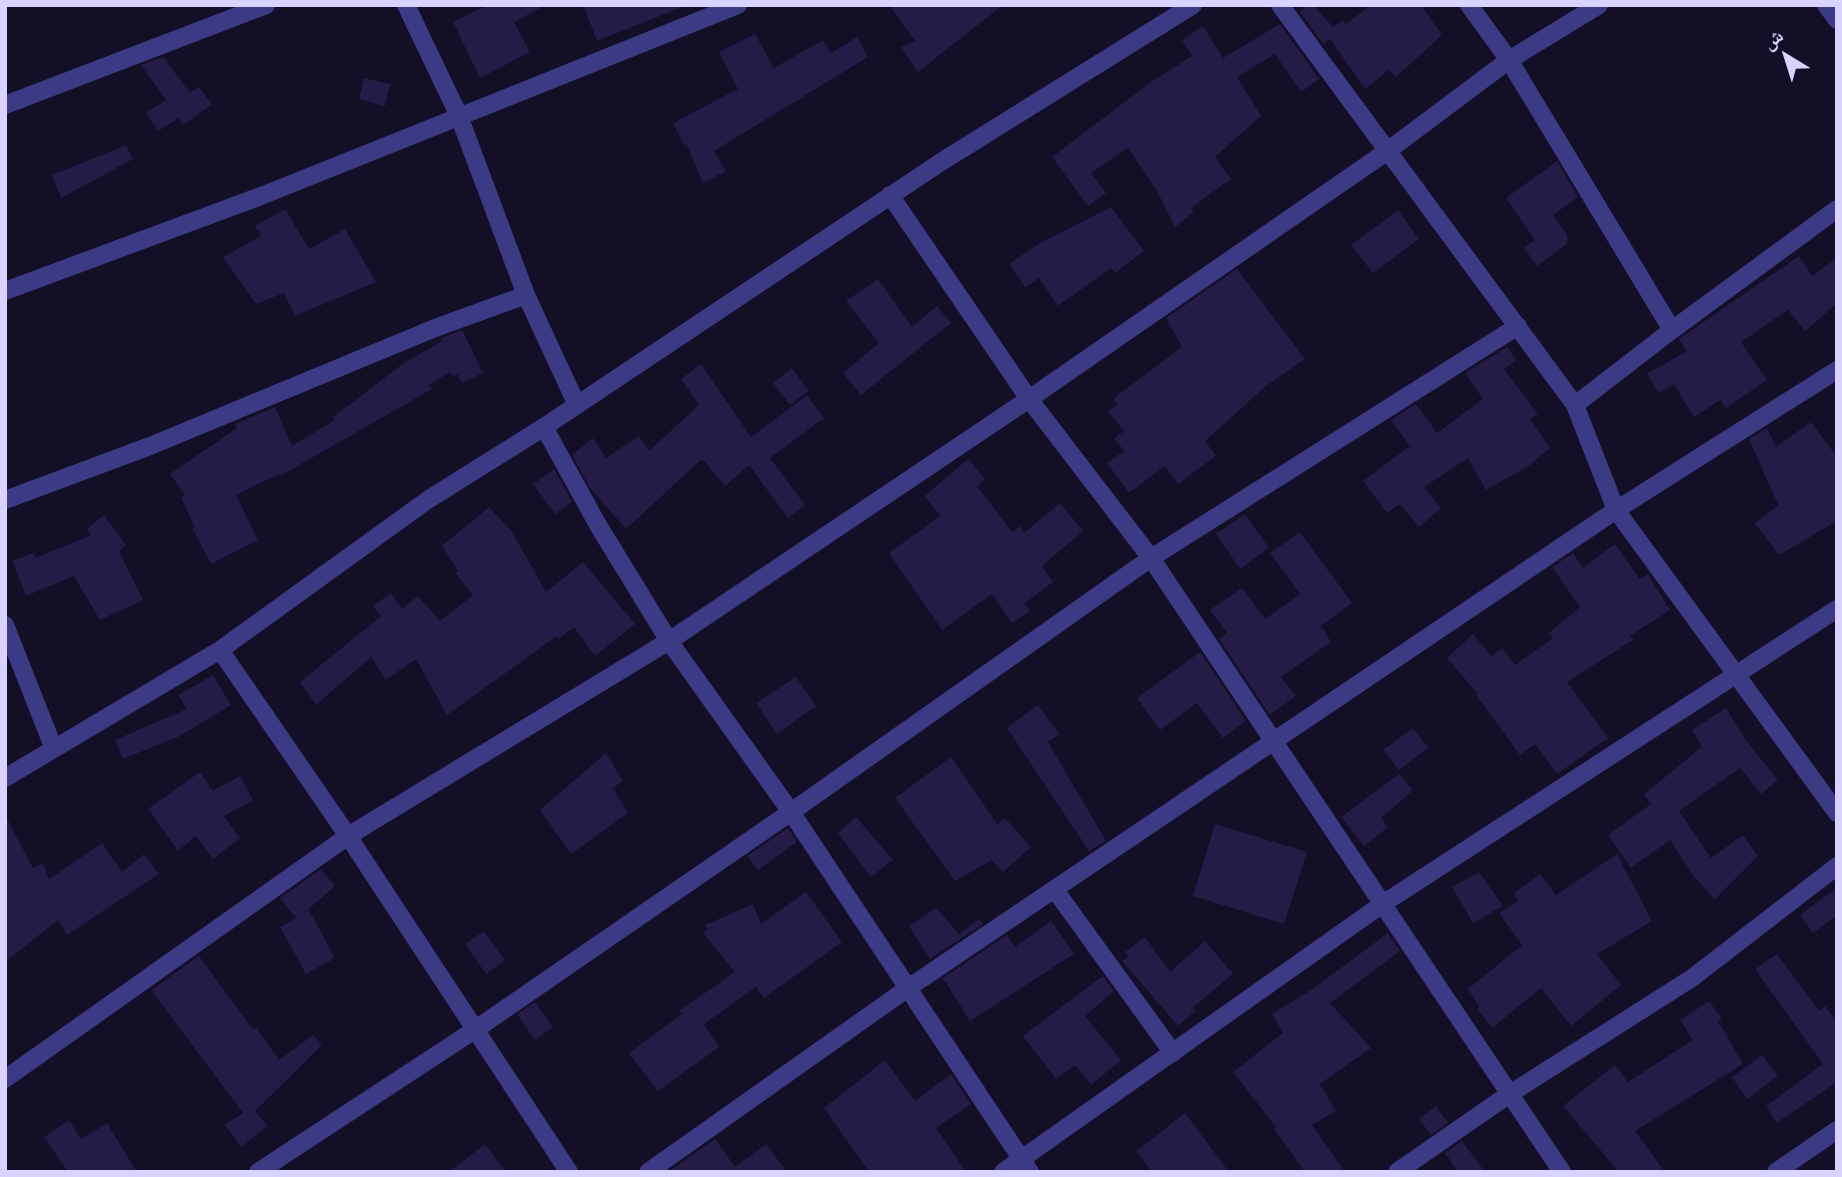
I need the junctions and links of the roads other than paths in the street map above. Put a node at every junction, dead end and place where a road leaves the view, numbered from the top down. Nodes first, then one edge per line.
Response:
1 (266, 5) edge
2 (406, 5) edge
3 (738, 5) edge
4 (1193, 5) edge
5 (1280, 5) edge
6 (1469, 5) edge
7 (1599, 5) edge
8 (1826, 5) edge
9 (1837, 20) edge
10 (1509, 60) junction
11 (5, 105) edge
12 (459, 116) junction
13 (1386, 152) junction
14 (890, 195) junction
15 (1837, 209) edge
16 (5, 291) edge
17 (526, 295) junction
18 (1518, 326) junction
19 (1672, 330) junction
20 (1837, 370) edge
21 (1029, 399) junction
22 (576, 403) junction
23 (1575, 405) junction
24 (544, 427) junction
25 (5, 500) edge
26 (1616, 510) junction
27 (1151, 558) junction
28 (1837, 609) edge
29 (5, 625) edge
30 (669, 640) junction
31 (220, 650) junction
32 (1738, 674) junction
33 (1277, 742) junction
34 (54, 750) junction
35 (5, 778) edge
36 (791, 812) junction
37 (1837, 813) edge
38 (348, 836) junction
39 (1837, 866) edge
40 (1055, 890) junction
41 (1384, 903) junction
42 (908, 988) junction
43 (476, 1029) junction
44 (1173, 1054) junction
45 (5, 1079) edge
46 (1508, 1095) junction
47 (1837, 1130) edge
48 (1026, 1166) edge
49 (258, 1172) edge
50 (569, 1172) edge
51 (648, 1172) edge
52 (1003, 1172) edge
53 (1397, 1172) edge
54 (1562, 1172) edge
55 (1776, 1172) edge

1 - 11 street
2 - 12 street
3 - 12 street
4 - 14 street
5 - 13 street
6 - 10 street
7 - 10 street
8 - 9 street
10 - 13 street
10 - 19 street
12 - 16 street
12 - 17 street
13 - 18 street
13 - 21 street
14 - 21 street
14 - 22 street
15 - 19 street
17 - 22 street
17 - 25 street
18 - 23 street
18 - 27 street
19 - 23 street
20 - 26 street
21 - 27 street
21 - 30 street
22 - 24 street
23 - 26 street
24 - 30 street
24 - 31 street
26 - 32 street
26 - 33 street
27 - 33 street
27 - 36 street
28 - 32 street
29 - 34 street
30 - 36 street
30 - 38 street
31 - 34 street
31 - 38 street
32 - 37 street
32 - 41 street
33 - 40 street
33 - 41 street
34 - 35 street
36 - 42 street
36 - 43 street
38 - 43 street
38 - 45 street
39 - 46 street
40 - 42 street
40 - 44 street
41 - 44 street
41 - 46 street
42 - 48 street
42 - 51 street
43 - 49 street
43 - 50 street
44 - 48 street
46 - 53 street
46 - 54 street
47 - 55 street
48 - 52 street

